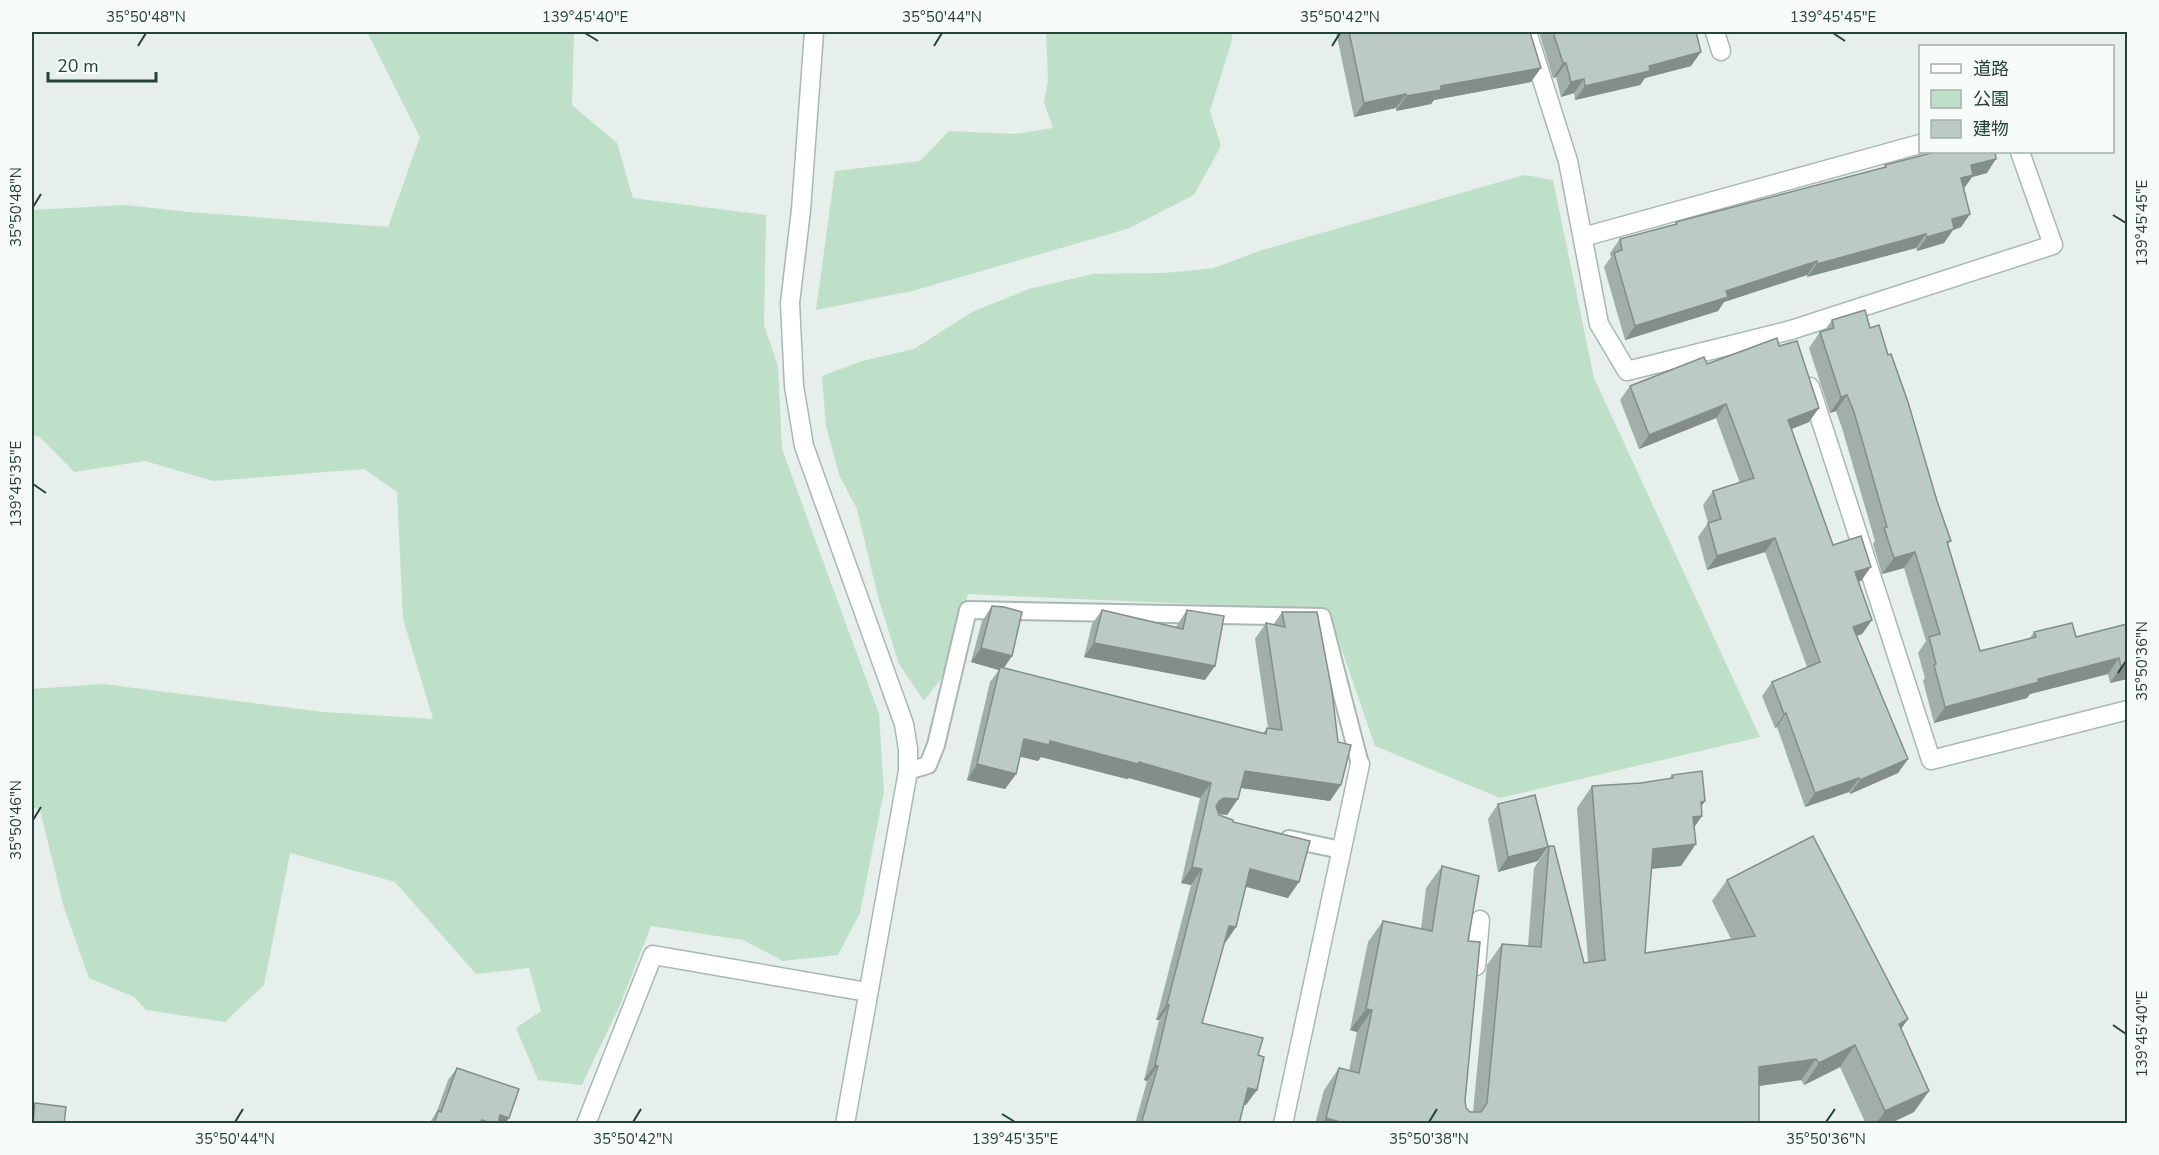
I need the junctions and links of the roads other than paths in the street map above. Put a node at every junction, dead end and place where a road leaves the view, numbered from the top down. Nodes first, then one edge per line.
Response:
1 (814, 32) edge
2 (1527, 32) edge
3 (1715, 32) edge
4 (1720, 51) dead end
5 (1919, 144) edge
6 (2020, 153) edge
7 (1584, 237) junction
8 (1806, 376) edge
9 (2127, 710) edge
10 (1360, 764) joint
11 (908, 771) junction
12 (1273, 835) edge
13 (1341, 850) junction
14 (1480, 920) dead end
15 (1474, 988) edge
16 (867, 992) junction
17 (586, 1124) edge
18 (845, 1124) edge
19 (1283, 1124) edge

1 - 11 street
2 - 7 street
3 - 4 street
5 - 7 street
6 - 7 street
8 - 9 street
10 - 11 lane
10 - 13 street
11 - 16 street
12 - 13 lane
13 - 19 street
14 - 15 street
16 - 17 street
16 - 18 street

